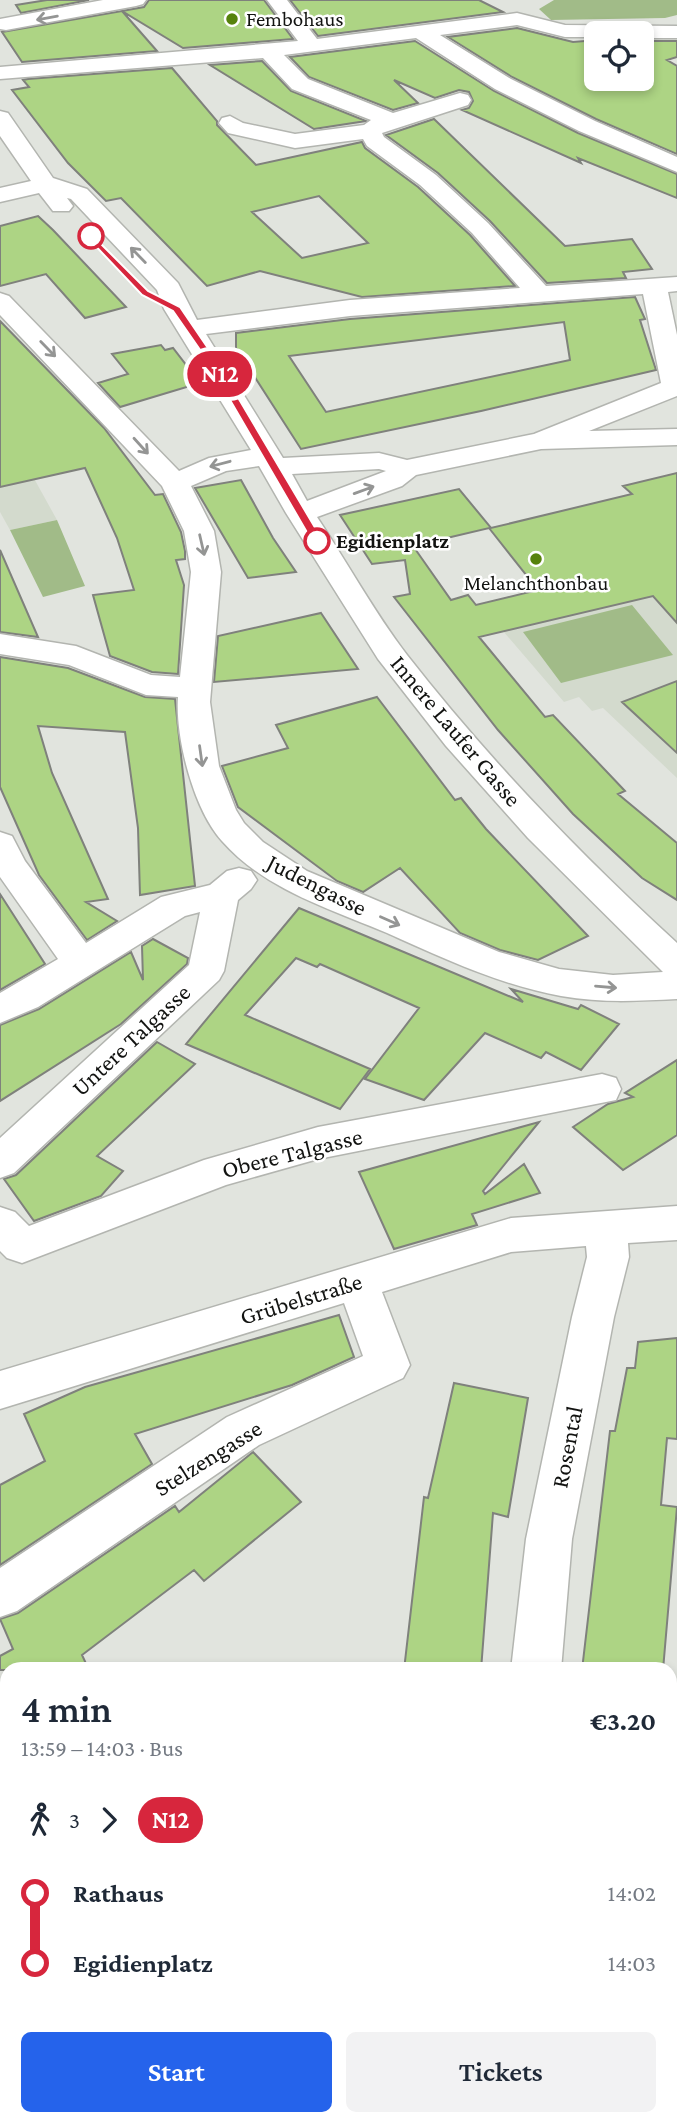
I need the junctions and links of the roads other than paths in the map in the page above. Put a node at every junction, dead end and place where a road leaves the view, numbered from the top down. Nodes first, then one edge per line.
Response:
1 (136, 0) edge
2 (277, 0) edge
3 (496, 0) edge
4 (537, 2) dead end
5 (440, 6) dead end
6 (4, 18) edge
7 (517, 19) junction
8 (476, 25) junction
9 (421, 32) junction
10 (677, 32) edge
11 (302, 47) junction
12 (268, 51) junction
13 (2, 69) edge
14 (460, 100) dead end
15 (0, 118) edge
16 (230, 123) dead end
17 (381, 126) junction
18 (677, 165) edge
19 (47, 184) junction
20 (0, 195) edge
21 (100, 215) junction
22 (75, 220) junction
23 (665, 285) edge
24 (539, 294) junction
25 (0, 301) edge
26 (183, 319) junction
27 (676, 388) edge
28 (677, 437) edge
29 (541, 441) junction
30 (270, 461) junction
31 (407, 468) junction
32 (175, 483) junction
33 (300, 513) junction
34 (0, 644) edge
35 (195, 688) junction
36 (0, 844) edge
37 (263, 859) junction
38 (221, 895) junction
39 (79, 961) junction
40 (677, 964) edge
41 (677, 985) edge
42 (0, 1009) edge
43 (602, 1089) dead end
44 (0, 1162) edge
45 (677, 1223) edge
46 (0, 1224) edge
47 (606, 1226) junction
48 (357, 1282) junction
49 (0, 1390) edge
50 (0, 1595) edge
51 (537, 1662) edge

1 -> 6 street
2 - 11 street
3 - 7 street
4 - 7 street
5 - 8 street
7 - 8 street
7 - 10 street
8 - 9 street
9 - 11 street
9 - 18 street
11 - 12 street
12 - 13 street
12 - 17 street
14 - 17 street
15 - 19 street
16 - 17 street
17 - 24 street
19 - 20 street
19 - 21 street, Innere Laufer Gasse
19 - 22 street
21 - 22 street
26 -> 21 street, Innere Laufer Gasse
22 - 26 street
23 - 24 street
23 - 27 street
24 - 26 street
25 -> 32 street, Judengasse
26 - 30 street, Innere Laufer Gasse
27 - 29 street
28 - 29 street
29 - 31 street
30 - 31 street
30 -> 32 street
30 - 33 street, Innere Laufer Gasse
33 -> 31 street
32 -> 35 street, Judengasse
33 - 40 street, Innere Laufer Gasse
34 - 35 street
35 -> 37 street, Judengasse
36 - 39 street
37 - 38 street
37 -> 41 street, Judengasse
38 - 39 street
38 - 44 street, Untere Talgasse
39 - 42 street
43 - 46 street, Obere Talgasse
45 - 47 street, Grübelstraße
47 - 48 street, Grübelstraße
47 - 51 street, Rosental
48 - 49 street, Grübelstraße
48 - 50 street, Stelzengasse

